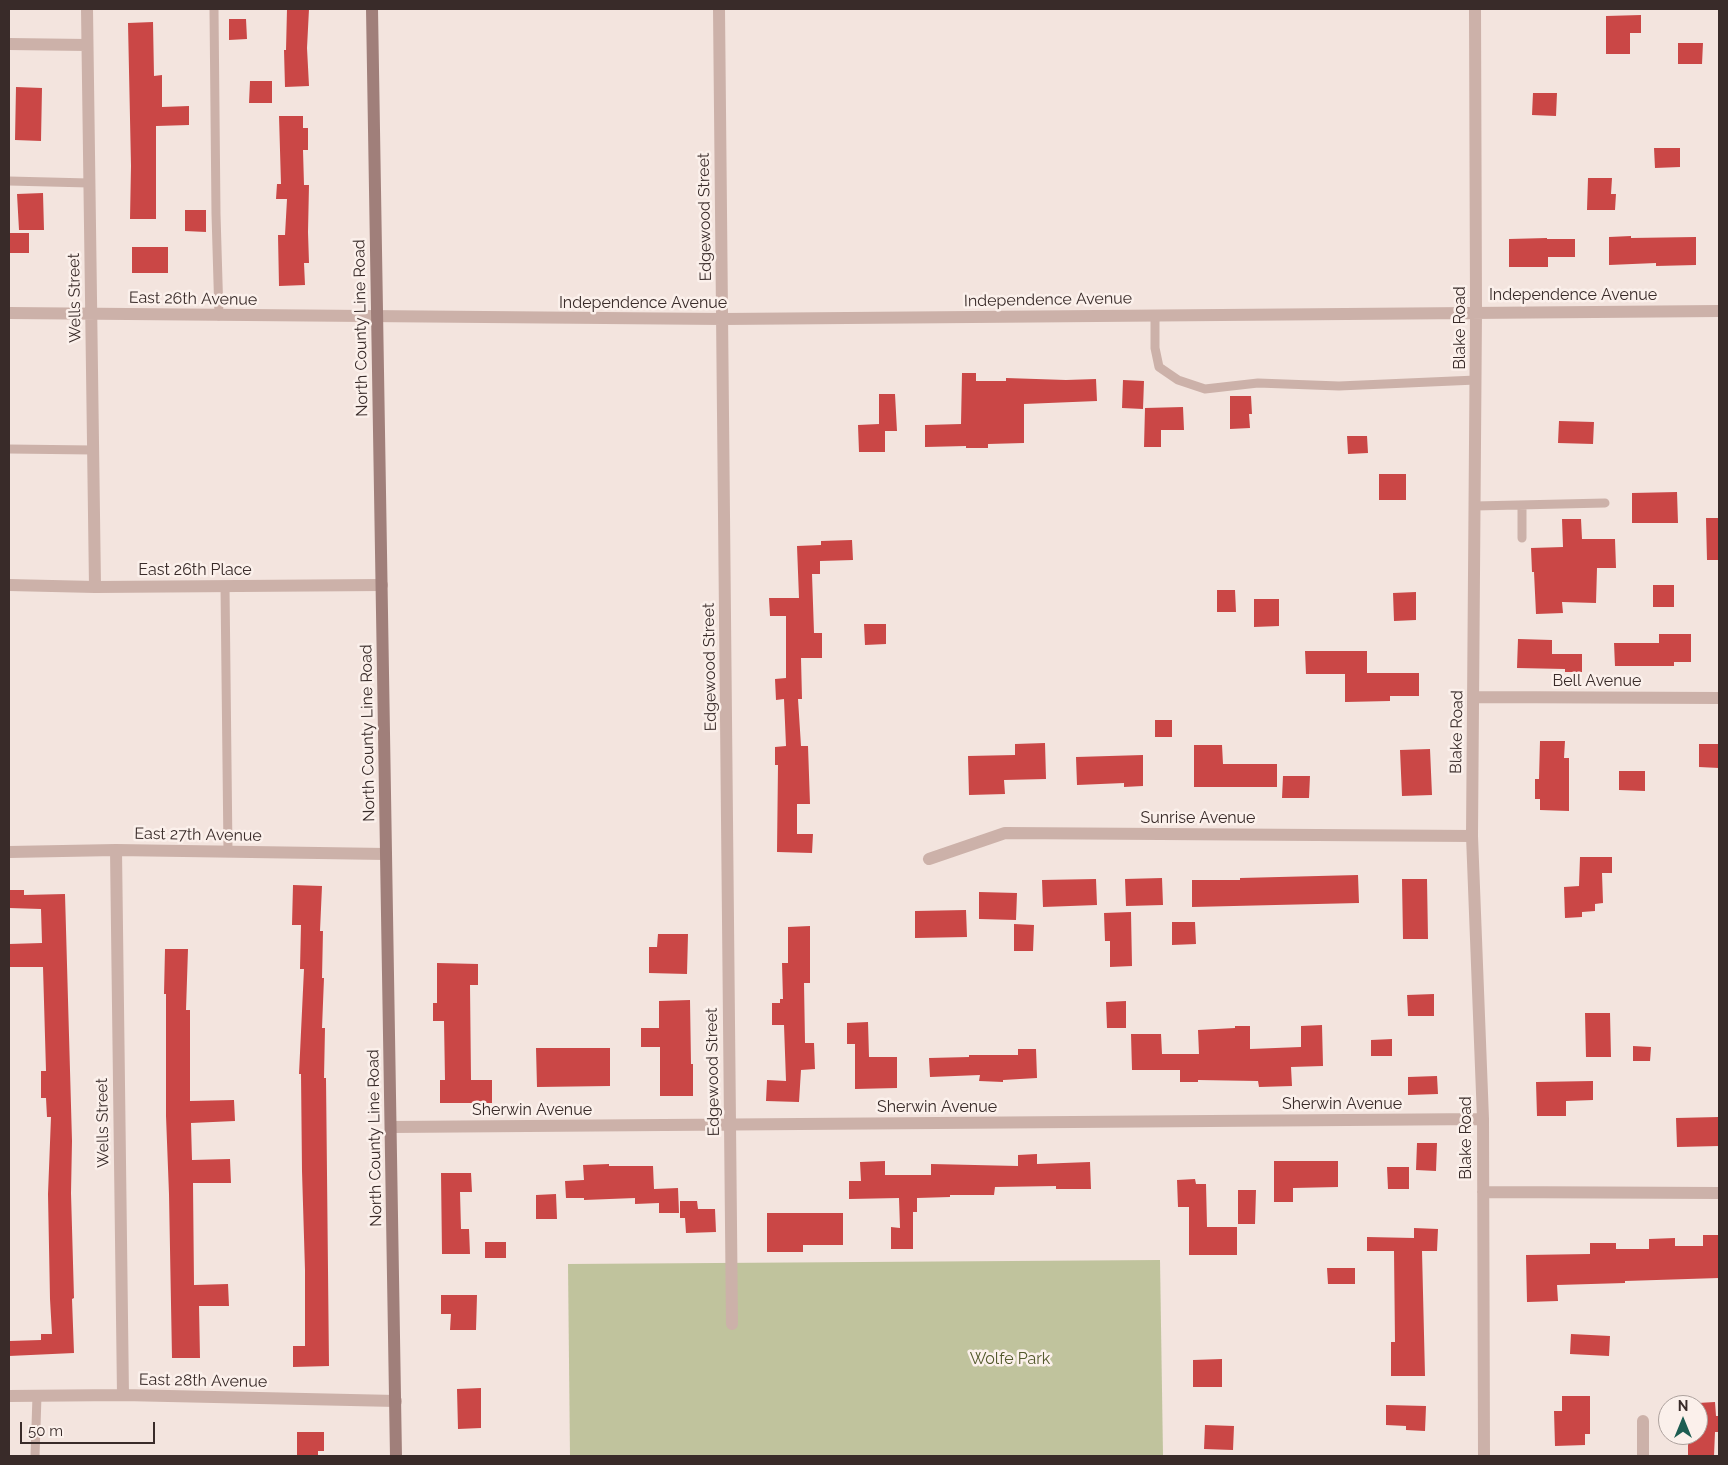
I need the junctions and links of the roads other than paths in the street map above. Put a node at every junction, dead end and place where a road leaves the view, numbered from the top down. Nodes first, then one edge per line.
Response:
1 (88, 9) edge
2 (214, 9) edge
3 (372, 9) edge
4 (719, 9) edge
5 (1475, 9) edge
6 (9, 44) edge
7 (87, 45) junction
8 (9, 181) edge
9 (89, 183) junction
10 (1719, 311) edge
11 (1476, 312) junction
12 (9, 314) edge
13 (91, 314) junction
14 (1155, 315) junction
15 (219, 316) junction
16 (377, 318) junction
17 (723, 320) junction
18 (1476, 380) junction
19 (9, 449) edge
20 (93, 450) junction
21 (1605, 503) dead end
22 (1522, 505) junction
23 (1475, 506) junction
24 (1522, 538) dead end
25 (382, 585) junction
26 (9, 586) edge
27 (225, 586) junction
28 (95, 587) junction
29 (1474, 697) junction
30 (1719, 698) edge
31 (1472, 836) junction
32 (116, 850) junction
33 (9, 852) edge
34 (228, 852) junction
35 (386, 854) junction
36 (929, 859) dead end
37 (1483, 1119) junction
38 (730, 1125) junction
39 (391, 1127) junction
40 (1483, 1192) junction
41 (1719, 1193) edge
42 (732, 1324) dead end
43 (124, 1395) junction
44 (9, 1396) edge
45 (37, 1396) junction
46 (396, 1401) junction
47 (1643, 1421) dead end
48 (35, 1456) edge
49 (396, 1456) edge
50 (1484, 1456) edge
51 (1643, 1456) edge

1 - 7 street, Wells Street
2 - 15 lane
3 - 16 main road, North County Line Road
4 - 17 street, Edgewood Street
5 - 11 street, Blake Road
6 - 7 street
7 - 9 street, Wells Street
8 - 9 lane
9 - 13 street, Wells Street
10 - 11 street, Independence Avenue
11 - 14 street, Independence Avenue
11 - 18 street, Blake Road
12 - 13 street, East 26th Avenue
13 - 15 street, East 26th Avenue
13 - 20 street, Wells Street
14 - 17 street, Independence Avenue
14 - 18 lane
15 - 16 street, East 26th Avenue
16 - 17 street, Independence Avenue
16 - 25 main road, North County Line Road
17 - 38 street, Edgewood Street
18 - 23 street, Blake Road
19 - 20 lane
20 - 28 street, Wells Street
21 - 22 lane
22 - 23 lane
22 - 24 lane
23 - 29 street, Blake Road
25 - 27 street, East 26th Place
25 - 35 main road, North County Line Road
26 - 28 street, East 26th Place
27 - 28 street, East 26th Place
27 - 34 lane
29 - 30 street, Bell Avenue
29 - 31 street, Blake Road
31 - 36 street, Sunrise Avenue
31 - 37 street, Blake Road
32 - 33 street, East 27th Avenue
32 - 34 street, East 27th Avenue
32 - 43 street, Wells Street
34 - 35 street, East 27th Avenue
35 - 39 main road, North County Line Road
37 - 38 street, Sherwin Avenue
37 - 40 street, Blake Road
38 - 39 street, Sherwin Avenue
38 - 42 street, Edgewood Street
39 - 46 main road, North County Line Road
40 - 41 street
40 - 50 street, Blake Road
43 - 45 street, East 28th Avenue
43 - 46 street, East 28th Avenue
44 - 45 street, East 28th Avenue
45 - 48 lane
46 - 49 main road, North County Line Road
47 - 51 street

